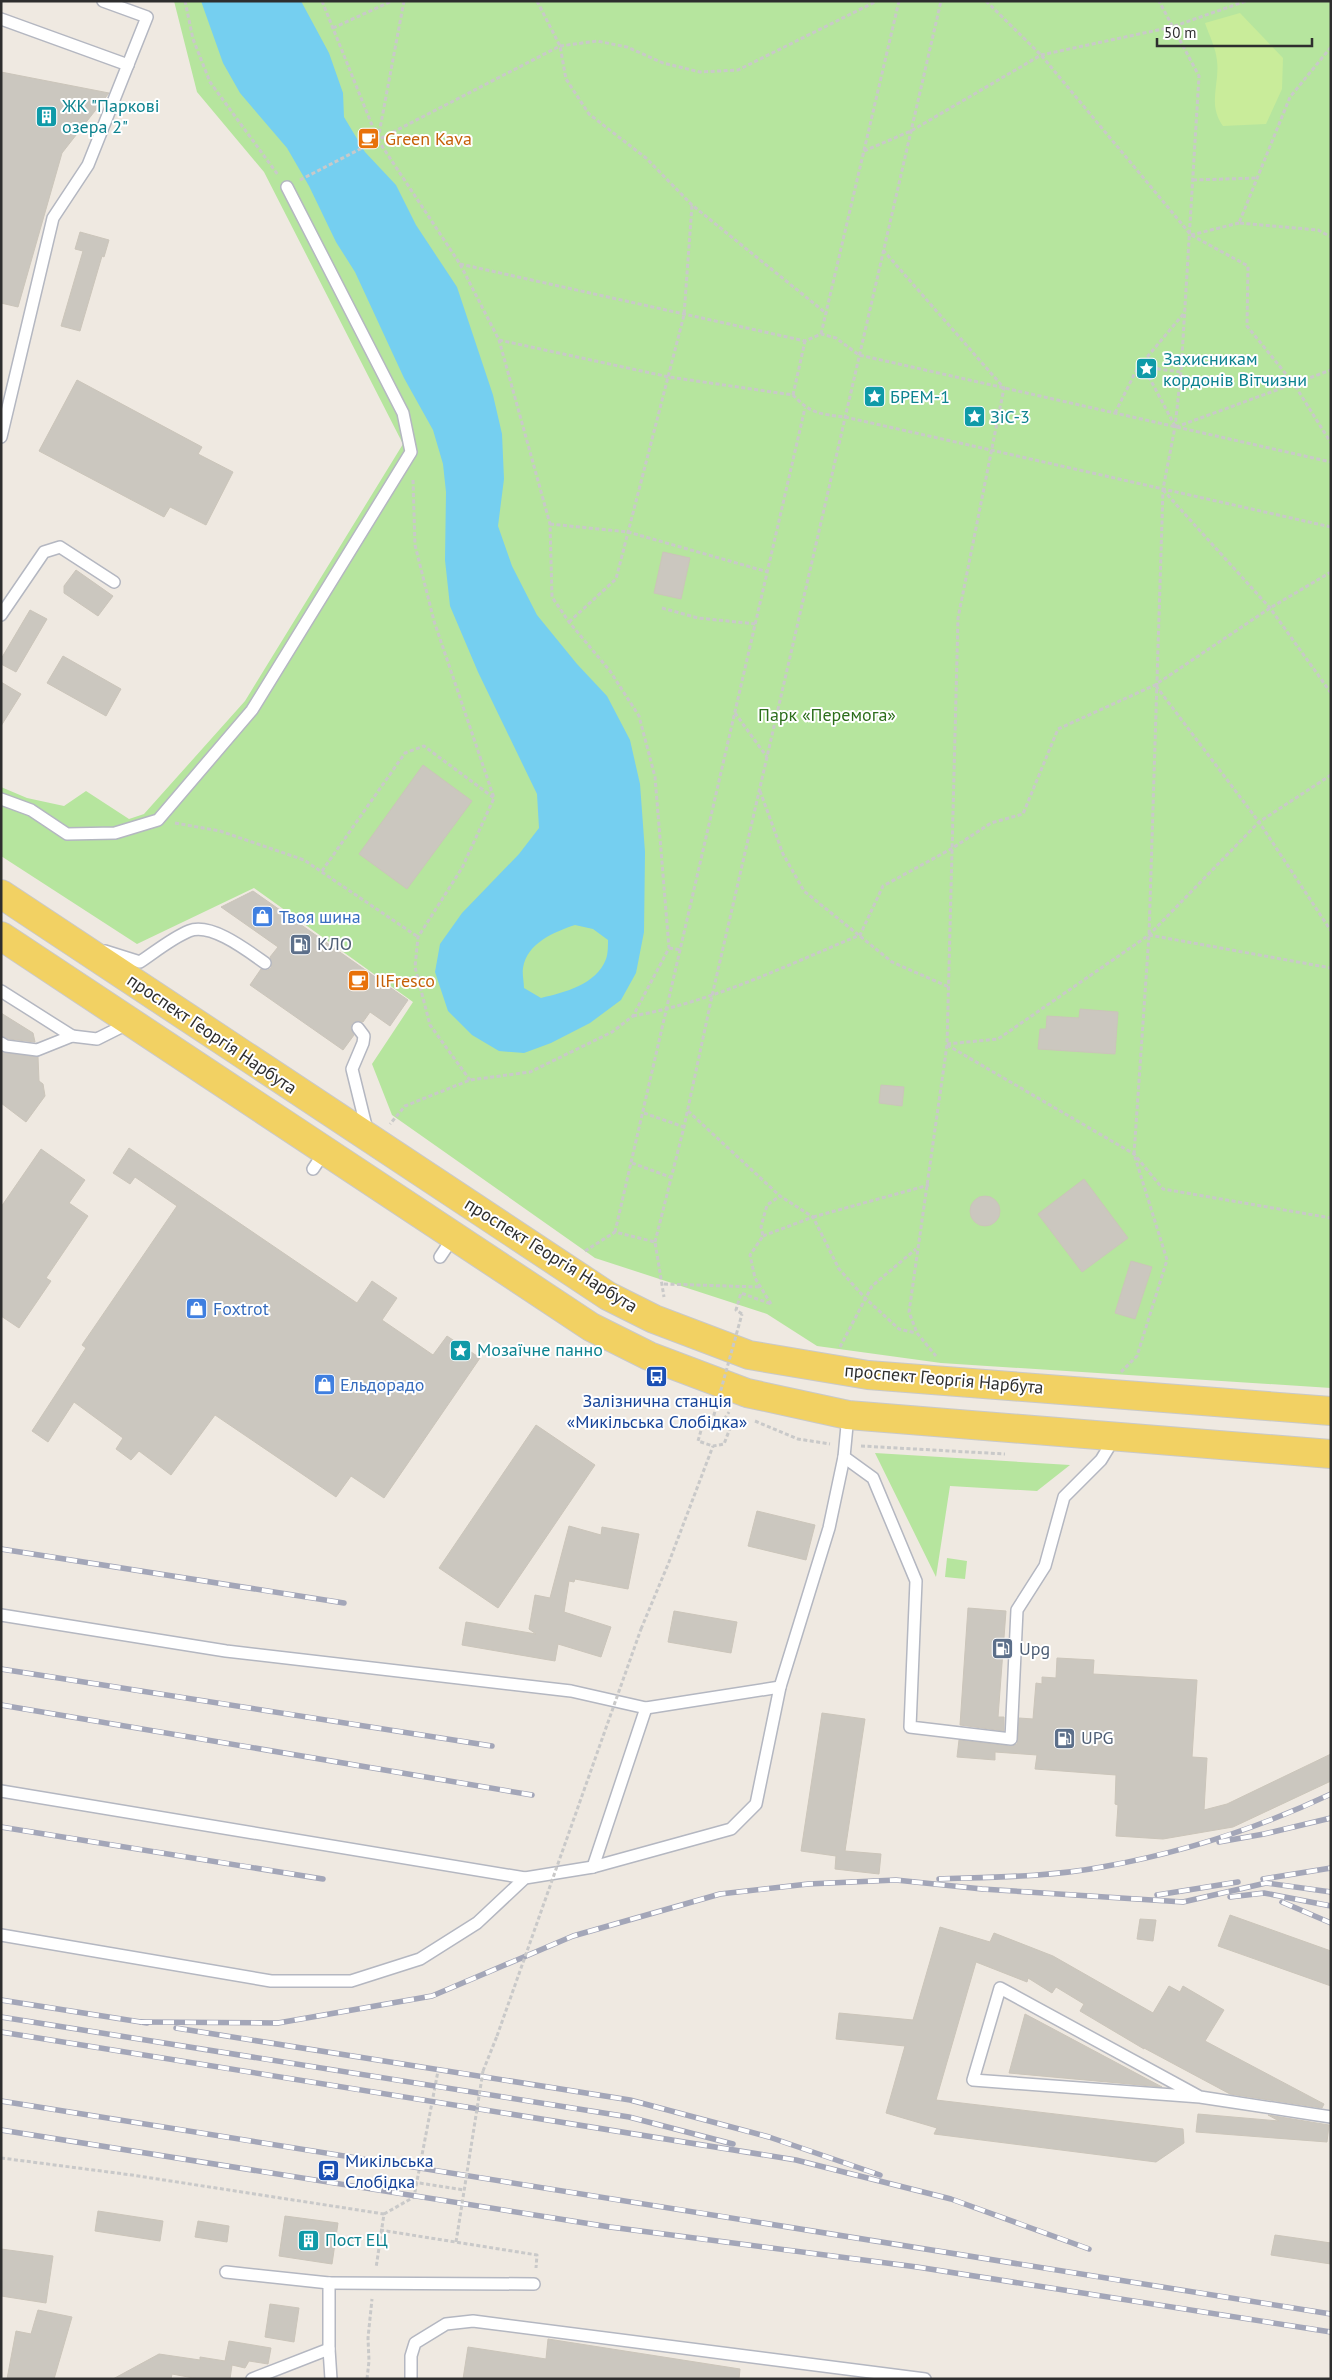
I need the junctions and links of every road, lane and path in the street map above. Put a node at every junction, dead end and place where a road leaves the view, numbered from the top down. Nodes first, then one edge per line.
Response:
1 (103, 1) edge
2 (185, 1) edge
3 (322, 1) edge
4 (392, 1) edge
5 (404, 1) edge
6 (537, 1) edge
7 (877, 1) edge
8 (899, 1) edge
9 (941, 1) edge
10 (986, 1) edge
11 (1159, 1) edge
12 (1246, 1) edge
13 (1, 19) edge
14 (1172, 27) junction
15 (333, 28) junction
16 (560, 46) junction
17 (1331, 47) edge
18 (1041, 55) junction
19 (128, 65) junction
20 (911, 131) junction
21 (378, 140) junction
22 (864, 151) junction
23 (1257, 178) junction
24 (1193, 180) junction
25 (286, 187) junction
26 (692, 205) junction
27 (1239, 223) junction
28 (1191, 235) junction
29 (1331, 237) edge
30 (883, 250) junction
31 (460, 264) junction
32 (1185, 312) junction
33 (827, 314) junction
34 (684, 315) junction
35 (821, 334) junction
36 (499, 340) junction
37 (805, 341) junction
38 (859, 355) junction
39 (1146, 359) junction
40 (1137, 369) junction
41 (1158, 369) junction
42 (1331, 370) edge
43 (1181, 372) junction
44 (668, 377) junction
45 (1150, 379) junction
46 (1294, 384) junction
47 (1004, 388) junction
48 (794, 395) junction
49 (805, 408) junction
50 (1115, 413) junction
51 (845, 417) junction
52 (1175, 427) junction
53 (1, 437) edge
54 (1331, 443) edge
55 (992, 450) junction
56 (411, 452) junction
57 (1331, 462) edge
58 (1163, 489) junction
59 (550, 524) junction
60 (1331, 527) edge
61 (628, 532) junction
62 (768, 572) junction
63 (1331, 572) edge
64 (114, 582) dead end
65 (662, 608) dead end
66 (1270, 608) junction
67 (1, 615) edge
68 (569, 622) junction
69 (756, 624) junction
70 (1156, 685) junction
71 (1331, 692) edge
72 (735, 713) junction
73 (767, 757) junction
74 (1331, 775) edge
75 (759, 790) junction
76 (494, 798) junction
77 (1, 799) edge
78 (158, 820) junction
79 (1260, 822) junction
80 (952, 849) junction
81 (322, 871) junction
82 (1, 894) edge
83 (1331, 931) edge
84 (860, 935) junction
85 (1149, 935) junction
86 (1, 936) edge
87 (418, 937) junction
88 (81, 947) junction
89 (670, 948) junction
90 (681, 950) junction
91 (265, 963) dead end
92 (1331, 968) edge
93 (949, 987) junction
94 (1, 991) edge
95 (712, 996) junction
96 (667, 1010) junction
97 (633, 1016) junction
98 (138, 1026) junction
99 (358, 1028) dead end
100 (72, 1036) junction
101 (1, 1043) edge
102 (947, 1045) junction
103 (470, 1080) junction
104 (688, 1111) junction
105 (644, 1113) junction
106 (393, 1120) dead end
107 (684, 1127) junction
108 (369, 1138) junction
109 (1134, 1154) junction
110 (632, 1164) junction
111 (670, 1177) junction
112 (929, 1186) junction
113 (780, 1196) junction
114 (813, 1217) junction
115 (1331, 1218) edge
116 (616, 1232) junction
117 (763, 1236) junction
118 (656, 1242) junction
119 (917, 1248) junction
120 (584, 1252) dead end
121 (664, 1284) junction
122 (760, 1287) junction
123 (865, 1298) junction
124 (664, 1300) dead end
125 (917, 1333) junction
126 (840, 1348) dead end
127 (941, 1362) dead end
128 (1119, 1374) dead end
129 (1331, 1411) edge
130 (848, 1415) junction
131 (723, 1421) dead end
132 (1116, 1437) junction
133 (713, 1446) junction
134 (1331, 1454) edge
135 (844, 1457) junction
136 (1, 1615) edge
137 (780, 1687) junction
138 (646, 1708) junction
139 (1, 1791) edge
140 (593, 1867) junction
141 (525, 1878) junction
142 (1, 1935) edge
143 (438, 2072) dead end
144 (1200, 2098) junction
145 (1331, 2117) edge
146 (1, 2158) edge
147 (394, 2179) dead end
148 (417, 2183) junction
149 (464, 2190) junction
150 (384, 2214) junction
151 (380, 2230) junction
152 (456, 2242) junction
153 (537, 2256) dead end
154 (376, 2269) dead end
155 (226, 2272) dead end
156 (329, 2283) junction
157 (534, 2284) dead end
158 (374, 2289) dead end
159 (329, 2349) junction
160 (252, 2379) edge
161 (331, 2379) edge
162 (367, 2379) edge
163 (411, 2379) edge
164 (925, 2379) edge

1 - 19 lane
2 - 25 path
3 - 15 path
4 - 15 path
5 - 21 path
6 - 16 path
7 - 16 path
8 - 22 path
9 - 20 path
10 - 18 path
11 - 14 path
12 - 14 path
13 - 19 lane
14 - 18 path
14 - 24 path
15 - 21 path
16 - 21 path
16 - 26 path
17 - 23 path
18 - 20 path
18 - 28 path
19 - 53 lane
20 - 22 path
20 - 30 path
21 - 25 path
21 - 31 path
22 - 33 path
23 - 24 path
23 - 27 path
24 - 28 path
25 - 56 lane
26 - 33 path
26 - 34 path
27 - 28 path
27 - 29 path
28 - 32 path
28 - 46 path
30 - 38 path
30 - 47 path
31 - 34 path
31 - 36 path
32 - 39 path
32 - 43 path
33 - 35 path
34 - 37 path
34 - 44 path
35 - 37 path
35 - 38 path
36 - 44 path
36 - 59 path
37 - 48 path
38 - 47 path
38 - 51 path
39 - 40 path
39 - 41 path
40 - 45 path
40 - 50 path
41 - 43 path
41 - 45 path
42 - 46 path
43 - 52 path
44 - 48 path
44 - 61 path
45 - 52 path
46 - 52 path
46 - 54 path
47 - 50 path
47 - 55 path
48 - 49 path
49 - 51 path
49 - 62 path
50 - 52 path
51 - 55 path
51 - 73 path
52 - 57 path
52 - 58 path
55 - 58 path
55 - 80 path
56 - 76 path
56 - 78 lane
58 - 60 path
58 - 66 path
58 - 70 path
59 - 61 path
59 - 68 path
61 - 62 path
61 - 68 path
62 - 69 path
63 - 66 path
64 - 67 lane
65 - 69 path
66 - 70 path
66 - 71 path
68 - 89 path
69 - 72 path
70 - 79 path
70 - 80 path
70 - 85 path
72 - 73 path
72 - 90 path
73 - 75 path
74 - 79 path
75 - 84 path
75 - 95 path
76 - 81 path
76 - 87 path
77 - 78 lane
78 - 81 path
79 - 83 path
79 - 85 path
80 - 84 path
80 - 93 path
81 - 87 path
82 - 88 main road, проспект Георгія Нарбута
84 - 93 path
84 - 95 path
85 - 92 path
85 - 102 path
85 - 109 path
86 - 98 main road, проспект Георгія Нарбута
87 - 103 path
88 - 91 lane
88 - 108 main road, проспект Георгія Нарбута
89 - 90 path
89 - 97 path
90 - 96 path
93 - 102 path
94 - 100 lane
95 - 96 path
95 - 104 path
96 - 97 path
96 - 105 path
97 - 103 path
98 - 100 lane
98 - 130 main road, проспект Георгія Нарбута
99 - 108 lane
100 - 101 lane
102 - 109 path
102 - 112 path
103 - 106 path
104 - 107 path
104 - 113 path
105 - 107 path
105 - 110 path
107 - 111 path
108 - 129 main road, проспект Георгія Нарбута
109 - 115 path
109 - 128 path
110 - 111 path
110 - 116 path
111 - 118 path
112 - 114 path
112 - 119 path
113 - 114 path
113 - 117 path
114 - 117 path
114 - 123 path
116 - 118 path
116 - 120 path
117 - 122 path
118 - 121 path
119 - 123 path
119 - 125 path
121 - 122 path
121 - 124 path
122 - 133 path, bridge
123 - 125 path
123 - 126 path
125 - 127 path
130 - 132 main road, проспект Георгія Нарбута
130 - 135 lane
131 - 133 path
132 - 134 main road, проспект Георгія Нарбута
132 - 135 lane
133 - 149 path, bridge
135 - 137 lane
136 - 138 lane
137 - 138 lane
137 - 140 lane
138 - 140 lane
139 - 141 lane
140 - 141 lane
141 - 142 lane
143 - 148 path
144 - 144 lane
144 - 145 lane
146 - 150 path
147 - 148 path
148 - 149 path
148 - 150 path
149 - 152 path, bridge
150 - 151 path
151 - 152 path
151 - 154 path
152 - 153 path
155 - 156 lane
156 - 157 lane
156 - 159 lane
158 - 162 path
159 - 160 lane
159 - 161 lane
163 - 164 lane

